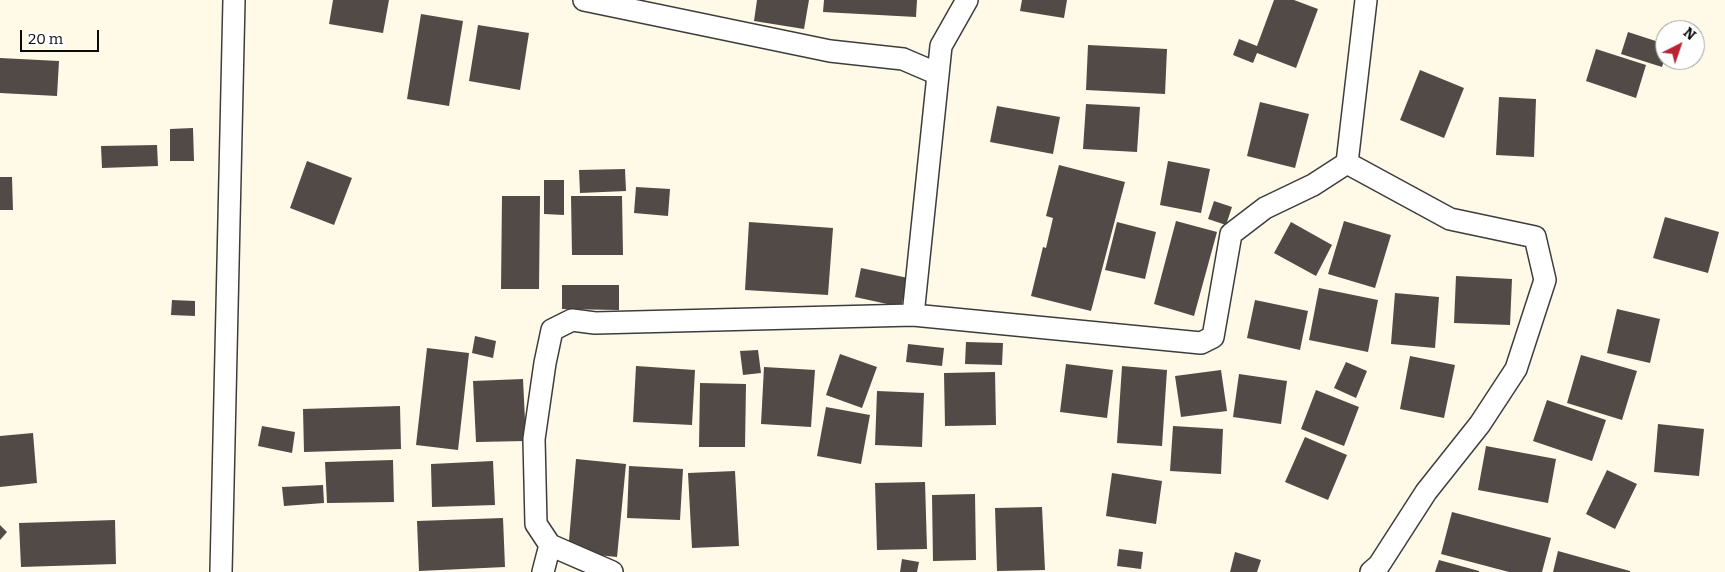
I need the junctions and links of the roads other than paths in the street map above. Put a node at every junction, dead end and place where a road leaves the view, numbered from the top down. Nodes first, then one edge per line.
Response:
1 (234, 0) edge
2 (584, 0) edge
3 (967, 0) edge
4 (1366, 0) edge
5 (938, 74) junction
6 (1347, 163) junction
7 (914, 315) junction
8 (550, 545) junction
9 (221, 572) edge
10 (543, 572) edge
11 (612, 572) edge
12 (1372, 572) edge

1 - 9 street
2 - 5 street
3 - 5 street
4 - 6 street
5 - 7 street
6 - 7 street
6 - 12 street
7 - 8 street
8 - 10 street
8 - 11 street

